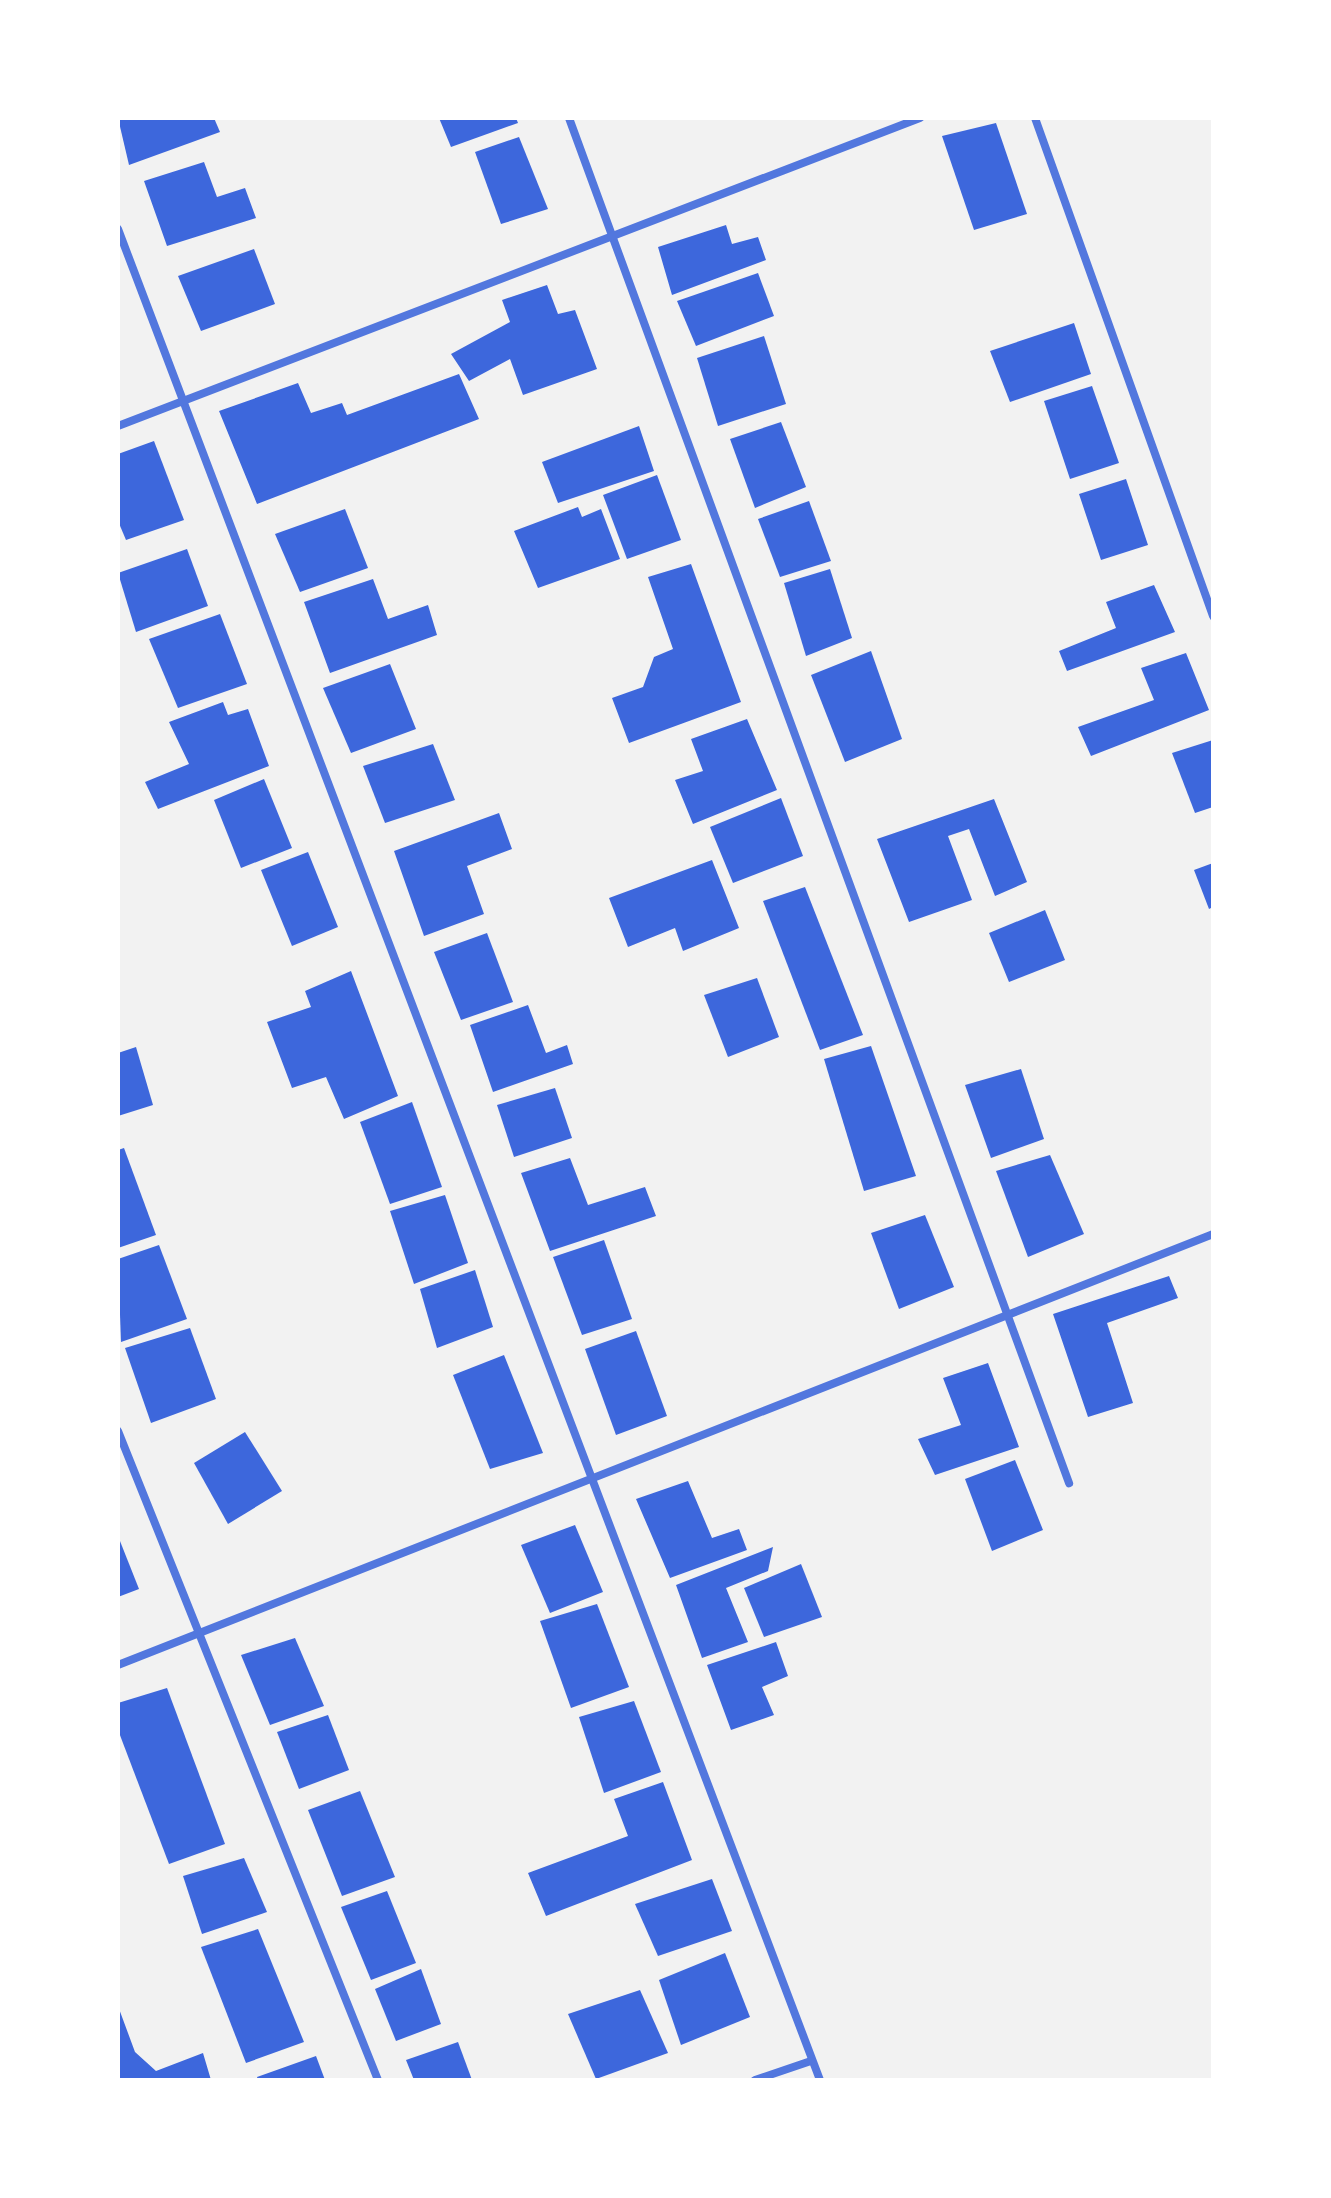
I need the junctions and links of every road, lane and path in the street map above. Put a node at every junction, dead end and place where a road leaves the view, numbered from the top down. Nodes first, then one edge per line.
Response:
1 (569, 118) edge
2 (920, 118) edge
3 (1035, 118) edge
4 (118, 229) edge
5 (609, 240) junction
6 (185, 403) junction
7 (118, 426) edge
8 (1213, 616) edge
9 (1213, 1234) edge
10 (1007, 1315) junction
11 (118, 1431) edge
12 (1069, 1483) dead end
13 (591, 1484) junction
14 (199, 1632) junction
15 (118, 1665) edge
16 (811, 2061) junction
17 (378, 2080) edge
18 (755, 2080) edge
19 (820, 2080) edge

1 - 5 street
2 - 5 street
3 - 8 street
4 - 6 street
5 - 6 street
5 - 10 street
6 - 7 street
6 - 13 street
9 - 10 street
10 - 12 street
10 - 13 street
11 - 14 street
13 - 14 street
13 - 16 street
14 - 15 street
14 - 17 street
16 - 18 street
16 - 19 street

